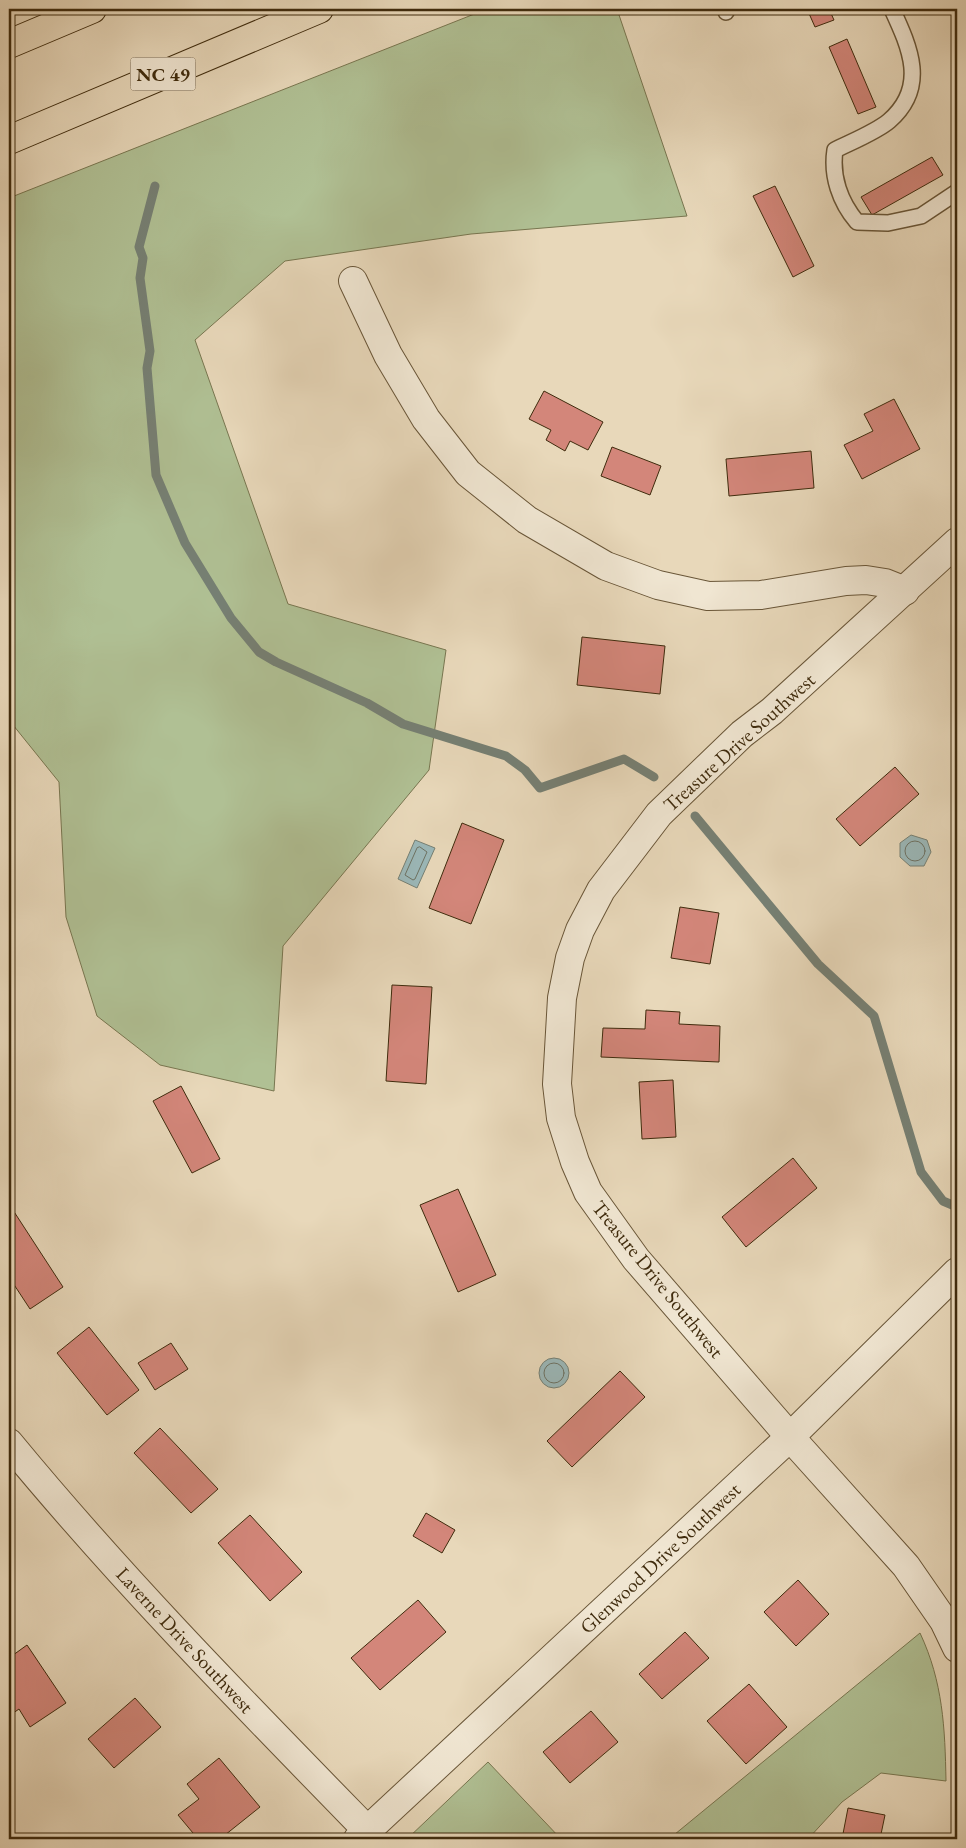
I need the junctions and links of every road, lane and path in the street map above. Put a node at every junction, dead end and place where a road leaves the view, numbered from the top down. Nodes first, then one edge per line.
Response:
1 (92, 9) edge
2 (318, 9) edge
3 (892, 9) edge
4 (9, 44) edge
5 (9, 140) edge
6 (957, 192) edge
7 (353, 281) dead end
8 (957, 542) edge
9 (905, 591) junction
10 (957, 1272) edge
11 (790, 1437) junction
12 (9, 1443) edge
13 (957, 1648) edge
14 (363, 1835) edge

1 - 4 highway
2 - 5 highway, NC 49 / NC 49
3 - 6 lane
7 - 9 street
8 - 9 street, Treasure Drive Southwest
9 - 11 street, Treasure Drive Southwest
10 - 11 street, Glenwood Drive Southwest
11 - 13 street, Treasure Drive Southwest
11 - 14 street, Glenwood Drive Southwest
12 - 14 street, Laverne Drive Southwest

